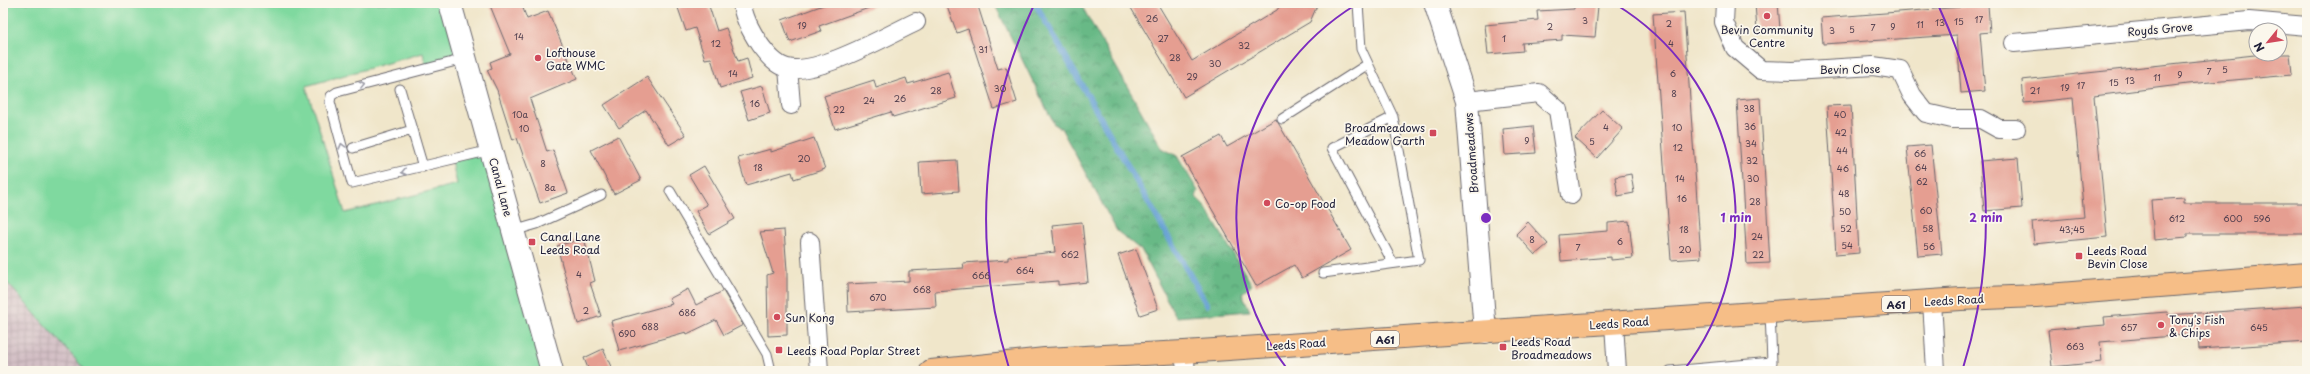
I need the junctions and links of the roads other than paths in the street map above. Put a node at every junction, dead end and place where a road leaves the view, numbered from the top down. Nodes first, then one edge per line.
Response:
1 (450, 3) edge
2 (742, 3) edge
3 (1358, 3) edge
4 (1435, 3) edge
5 (1725, 3) edge
6 (916, 22) dead end
7 (2307, 26) edge
8 (2014, 43) dead end
9 (464, 59) junction
10 (1368, 64) junction
11 (788, 68) junction
12 (400, 90) dead end
13 (1467, 101) junction
14 (791, 105) dead end
15 (1393, 117) junction
16 (1282, 119) dead end
17 (2016, 129) dead end
18 (412, 130) junction
19 (353, 148) dead end
20 (490, 150) junction
21 (423, 167) junction
22 (670, 191) dead end
23 (601, 195) dead end
24 (1571, 195) dead end
25 (513, 231) junction
26 (810, 242) dead end
27 (1393, 263) junction
28 (1323, 273) dead end
29 (2307, 274) edge
30 (1932, 301) junction
31 (1770, 313) junction
32 (1614, 324) junction
33 (1485, 332) junction
34 (1185, 362) edge
35 (1046, 365) edge
36 (552, 371) edge
37 (771, 371) edge
38 (819, 371) edge
39 (931, 371) edge
40 (1617, 371) edge
41 (1670, 371) edge
42 (1936, 371) edge

1 - 9 street, Canal Lane
2 - 11 street
3 - 10 lane
4 - 13 street, Broadmeadows
5 - 17 street, Bevin Close
6 - 11 street
7 - 8 street, Royds Grove
9 - 20 street, Canal Lane
21 -> 9 lane
10 - 15 lane
10 - 16 lane
11 - 14 street
12 - 18 lane
13 - 24 street
13 - 33 street, Broadmeadows
15 - 27 lane
15 - 27 lane
18 - 19 lane
18 - 21 lane
20 - 21 lane
20 - 25 street, Canal Lane
22 - 37 lane
23 - 25 lane
25 - 36 street, Canal Lane
26 - 38 street
27 - 28 lane
29 - 30 main road, Leeds Road / A61
30 - 31 main road, Leeds Road / A61
30 - 42 street
31 - 32 main road, Leeds Road / A61
31 - 41 lane
32 - 33 main road, Leeds Road / A61
32 - 40 street
33 - 34 main road, Leeds Road / A61
34 - 35 main road, Leeds Road / A61
35 - 39 main road, Leeds Road / A61

